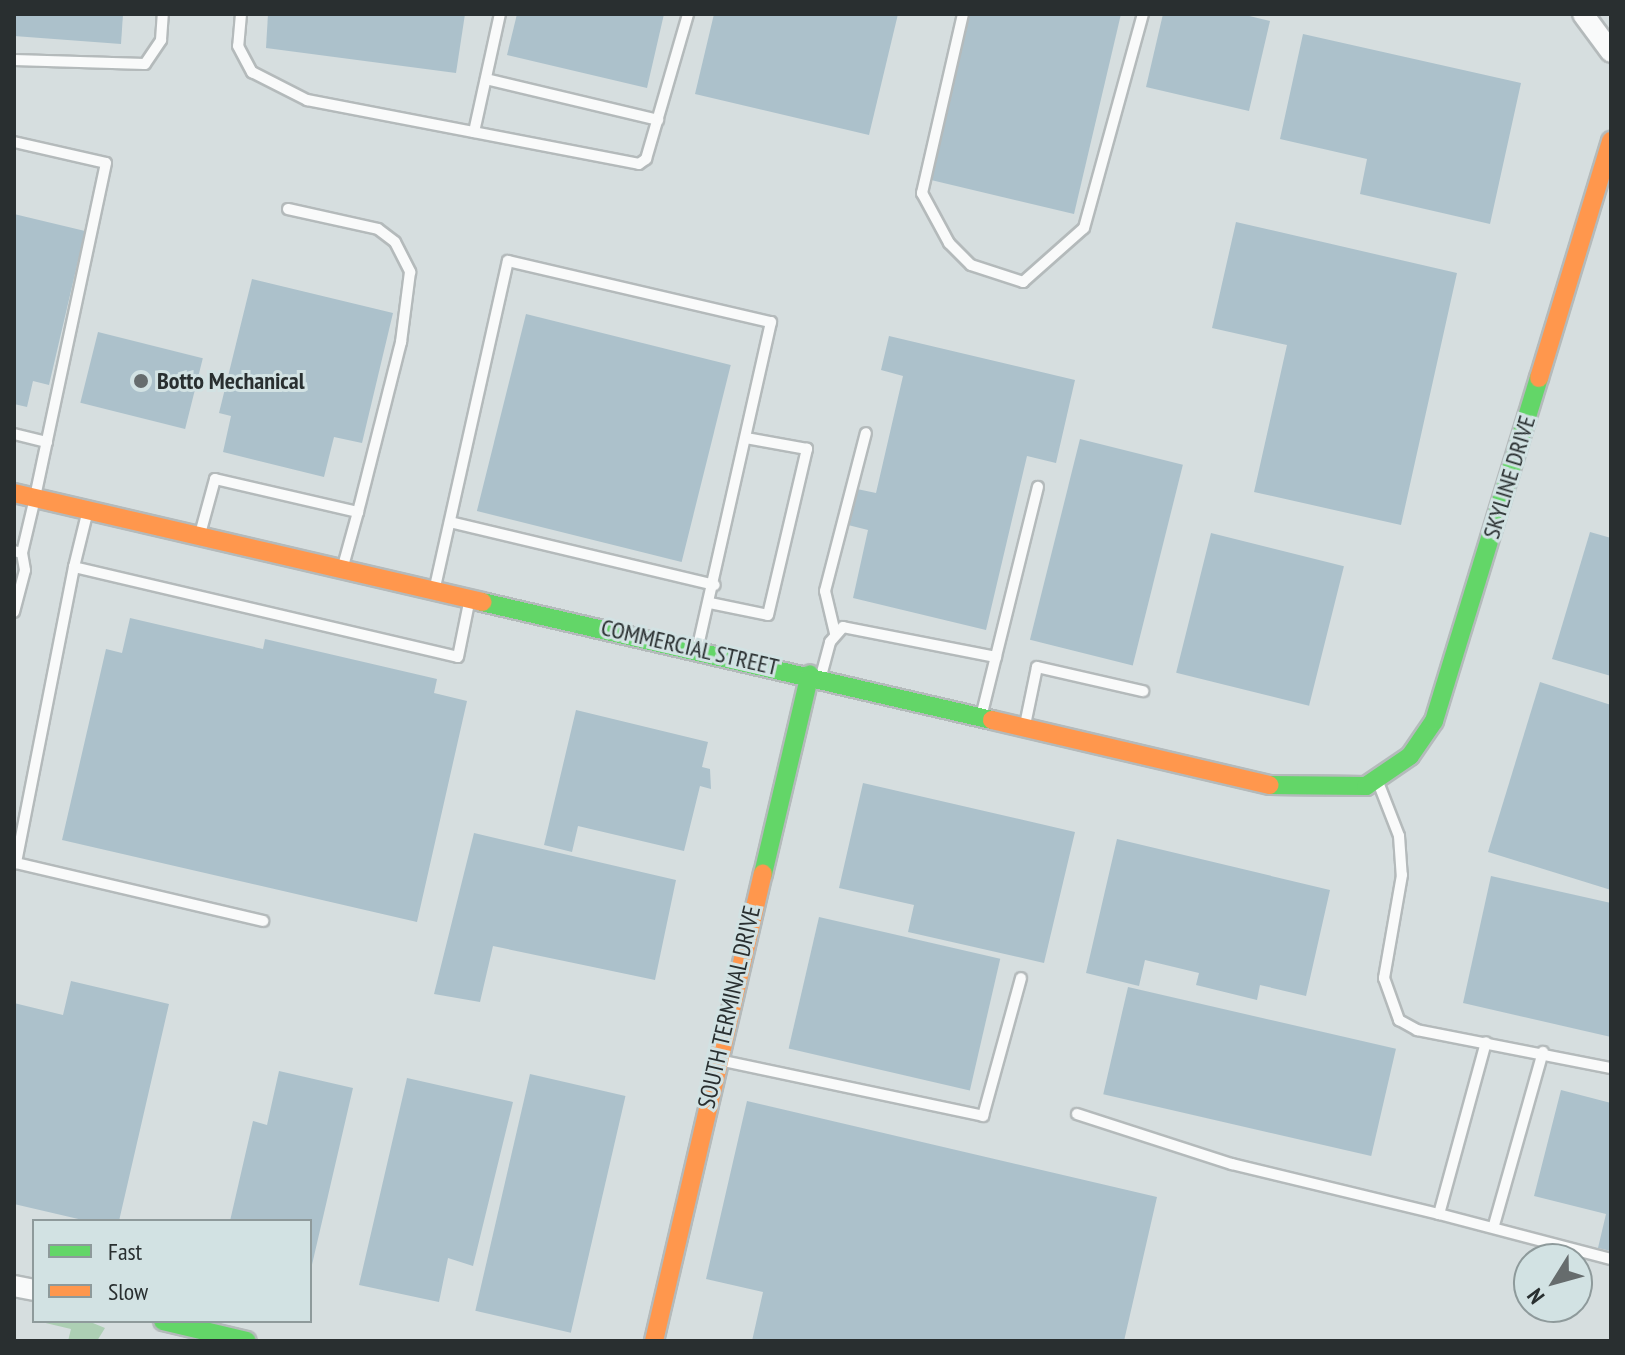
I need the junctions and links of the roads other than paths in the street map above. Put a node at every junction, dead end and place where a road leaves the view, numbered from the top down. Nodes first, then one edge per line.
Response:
1 (163, 14) edge
2 (241, 14) edge
3 (500, 14) edge
4 (688, 14) edge
5 (963, 14) edge
6 (1143, 14) edge
7 (1583, 14) edge
8 (1607, 45) edge
9 (14, 60) edge
10 (486, 79) junction
11 (658, 120) junction
12 (474, 132) junction
13 (1611, 141) edge
14 (14, 142) edge
15 (288, 209) dead end
16 (866, 433) dead end
17 (14, 434) edge
18 (746, 438) junction
19 (47, 442) junction
20 (1038, 487) dead end
21 (14, 493) edge
22 (35, 498) junction
23 (88, 510) junction
24 (358, 512) junction
25 (450, 522) junction
26 (200, 535) junction
27 (18, 552) edge
28 (74, 567) junction
29 (342, 568) junction
30 (715, 585) junction
31 (435, 589) junction
32 (471, 597) junction
33 (710, 603) junction
34 (14, 612) edge
35 (835, 633) junction
36 (698, 649) junction
37 (996, 657) junction
38 (815, 675) junction
39 (1143, 691) dead end
40 (982, 715) junction
41 (1024, 727) junction
42 (1372, 783) junction
43 (263, 921) dead end
44 (1021, 978) dead end
45 (1486, 1042) junction
46 (1543, 1052) junction
47 (718, 1060) junction
48 (1611, 1068) edge
49 (1077, 1114) dead end
50 (1439, 1214) junction
51 (1494, 1225) junction
52 (1611, 1259) edge
53 (171, 1323) edge
54 (247, 1341) edge
55 (654, 1341) edge

1 - 9 lane
2 - 12 lane
3 - 10 lane
4 - 11 lane
5 - 6 lane
7 - 8 street
10 - 11 lane
10 - 12 lane
11 - 12 lane
13 - 42 street, SKYLINE DRIVE
14 - 19 lane
15 - 24 lane
16 - 35 lane
17 - 19 lane
18 - 25 lane
18 - 30 lane
18 - 33 lane
19 - 22 lane
20 - 37 lane
21 - 22 street, COMMERCIAL STREET
22 - 23 street, COMMERCIAL STREET
22 - 27 lane
23 - 26 street, COMMERCIAL STREET
23 - 28 lane
24 - 26 lane
24 - 29 lane
25 - 30 lane
25 - 31 lane
26 - 29 street, COMMERCIAL STREET
27 - 34 lane
28 - 32 lane
28 - 43 lane
29 - 31 street, COMMERCIAL STREET
30 - 33 lane
31 - 32 street, COMMERCIAL STREET
32 - 36 street, COMMERCIAL STREET
33 - 36 lane
35 - 37 lane
35 - 38 lane
36 - 38 street, COMMERCIAL STREET
37 - 40 lane
38 - 40 street, COMMERCIAL STREET
38 - 47 street, SOUTH TERMINAL DRIVE
39 - 41 lane
40 - 41 street, COMMERCIAL STREET
41 - 42 street, COMMERCIAL STREET
42 - 45 lane
44 - 47 lane
45 - 46 lane
45 - 50 lane
46 - 48 lane
46 - 51 lane
47 - 55 street, SOUTH TERMINAL DRIVE
49 - 50 lane
50 - 51 lane
51 - 52 lane
53 - 54 street

